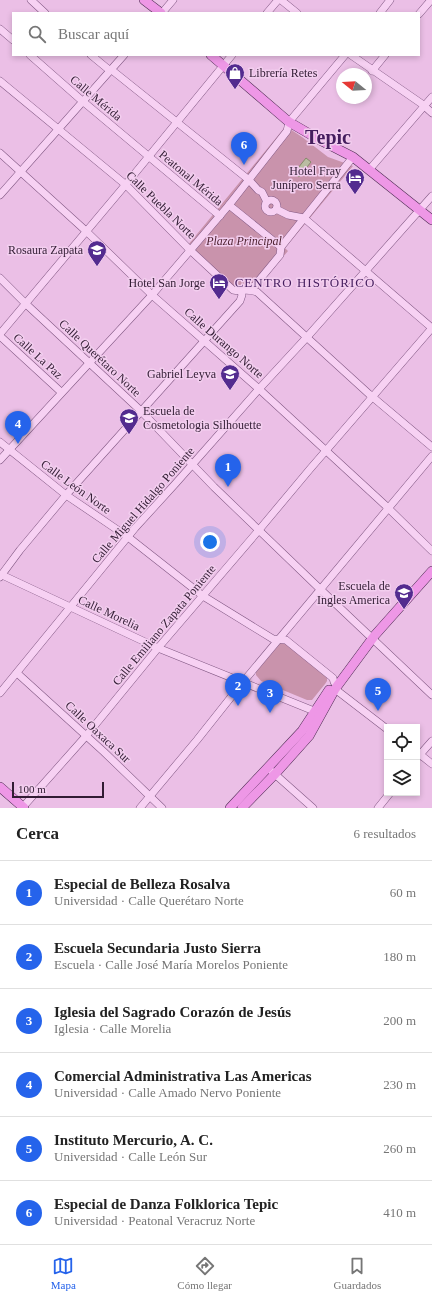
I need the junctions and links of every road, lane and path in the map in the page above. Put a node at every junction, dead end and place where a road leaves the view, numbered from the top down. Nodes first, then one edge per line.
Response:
1 (31, 0) edge
2 (144, 0) edge
3 (173, 0) edge
4 (280, 0) edge
5 (390, 0) edge
6 (431, 0) edge
7 (44, 12) edge
8 (160, 12) edge
9 (162, 12) edge
10 (268, 12) edge
11 (296, 12) edge
12 (381, 12) edge
13 (420, 13) edge
14 (0, 29) edge
15 (12, 39) edge
16 (31, 56) edge
17 (92, 56) edge
18 (123, 56) edge
19 (212, 56) edge
20 (231, 56) edge
21 (344, 56) edge
22 (352, 56) edge
23 (384, 56) edge
24 (223, 65) junction
25 (368, 68) edge
26 (110, 70) junction
27 (372, 71) joint
28 (0, 81) edge
29 (432, 97) edge
30 (83, 101) junction
31 (425, 106) junction
32 (432, 113) edge
33 (177, 122) junction
34 (289, 122) junction
35 (58, 129) junction
36 (0, 153) edge
37 (149, 157) junction
38 (353, 157) junction
39 (369, 170) junction
40 (21, 172) junction
41 (249, 180) junction
42 (126, 185) junction
43 (0, 195) edge
44 (432, 196) edge
45 (229, 205) junction
46 (419, 210) junction
47 (220, 216) junction
48 (304, 218) junction
49 (432, 220) edge
50 (86, 231) junction
51 (281, 248) junction
52 (190, 250) junction
53 (365, 271) junction
54 (0, 278) edge
55 (251, 290) junction
56 (241, 292) junction
57 (152, 294) junction
58 (26, 304) junction
59 (432, 328) edge
60 (0, 335) edge
61 (306, 338) junction
62 (204, 341) junction
63 (89, 362) junction
64 (259, 389) junction
65 (61, 392) junction
66 (372, 396) junction
67 (141, 411) junction
68 (0, 442) edge
69 (432, 448) edge
70 (10, 450) junction
71 (325, 451) junction
72 (432, 456) edge
73 (0, 460) edge
74 (193, 464) junction
75 (66, 495) junction
76 (388, 508) junction
77 (259, 530) junction
78 (128, 537) junction
79 (432, 551) edge
80 (432, 571) edge
81 (1, 576) edge
82 (320, 589) junction
83 (203, 596) junction
84 (71, 607) junction
85 (373, 639) junction
86 (279, 640) junction
87 (158, 648) junction
88 (17, 673) junction
89 (243, 682) junction
90 (334, 685) junction
91 (0, 693) edge
92 (432, 694) edge
93 (318, 712) junction
94 (384, 727) edge
95 (86, 736) junction
96 (432, 741) edge
97 (420, 753) edge
98 (420, 756) edge
99 (432, 764) edge
100 (272, 771) junction
101 (0, 787) edge
102 (0, 794) edge
103 (388, 796) edge
104 (150, 797) junction
105 (21, 808) edge
106 (140, 808) edge
107 (162, 808) edge
108 (230, 808) edge
109 (242, 808) edge
110 (313, 808) edge
111 (378, 808) edge

1 - 7 street
2 - 8 main road
3 - 9 street
4 - 10 street
4 - 11 street
5 - 12 street
6 - 13 street
14 - 15 street
16 - 30 street, Calle Mérida
17 - 26 street
18 - 26 street
19 - 24 main road
20 - 24 street
21 - 34 street
22 - 25 street
23 - 27 street
24 - 33 street
24 - 34 main road
26 - 30 street
26 - 33 street
27 - 31 street
28 - 35 street, Calle Puebla Norte
29 - 31 street
30 - 35 street
30 - 37 street, Calle Mérida
31 - 32 street
31 - 39 street
33 - 37 street
33 - 41 street
34 - 38 main road
34 - 41 street
35 - 40 street
35 - 42 street, Calle Puebla Norte
36 - 40 street, Calle Durango Norte
37 - 42 street
37 - 47 street, Peatonal Mérida
38 - 39 main road
38 - 48 street
39 - 46 main road
40 - 43 street
40 - 50 street, Calle Durango Norte
41 - 45 street
41 - 48 street
42 - 50 street
42 - 52 street, Calle Puebla Norte
44 - 46 street, Calle Miguel Hidalgo Poniente
45 - 47 street
45 - 51 street
46 - 49 main road
46 - 53 street, Calle Miguel Hidalgo Poniente
47 - 52 street
48 - 51 street
48 - 53 street
50 - 57 street, Calle Durango Norte
50 - 58 street
51 - 55 street
52 - 56 street, Calle Puebla Norte
52 - 57 street
53 - 59 street
53 - 61 street, Calle Miguel Hidalgo Poniente
54 - 58 street, Calle Querétaro Norte
55 - 56 street
55 - 61 street
56 - 62 street
57 - 62 street, Calle Durango Norte
57 - 63 street
58 - 60 street
58 - 63 street, Calle Querétaro Norte
59 - 66 street, Calle Emiliano Zapata Poniente
60 - 65 street, Calle La Paz
61 - 64 street, Calle Miguel Hidalgo Poniente
61 - 66 street
62 - 64 street, Calle Durango Norte
62 - 67 street
63 - 65 street
63 - 67 street, Calle Querétaro Norte
64 - 71 street, Calle Durango Norte
64 - 74 street, Calle Miguel Hidalgo Poniente
65 - 70 street
66 - 69 street
66 - 71 street, Calle Emiliano Zapata Poniente
67 - 74 street, Calle Querétaro Norte
67 - 75 street
68 - 70 street, Calle León Norte
70 - 73 street
70 - 75 street, Calle León Norte
71 - 76 street, Calle Durango Norte
71 - 77 street, Calle Emiliano Zapata Poniente
72 - 76 street
74 - 77 street, Calle Querétaro Norte
74 - 78 street, Calle Miguel Hidalgo Poniente
75 - 78 street, Calle León Norte
75 - 81 street
76 - 79 street, Calle Durango Norte
76 - 82 street
77 - 82 street, Calle Querétaro Norte
77 - 83 street, Calle Emiliano Zapata Poniente
78 - 83 street, Calle León Norte
78 - 84 street, Calle Miguel Hidalgo Poniente
80 - 85 main road
81 - 84 street, Calle Morelia
82 - 85 street, Calle Querétaro Norte
82 - 86 street
83 - 86 street, Calle León Norte
83 - 87 street, Calle Emiliano Zapata Poniente
84 - 87 street, Calle Morelia
84 - 88 street, Calle Miguel Hidalgo Poniente
85 - 90 main road
85 - 92 street, Calle Querétaro Norte
86 - 89 street
86 - 90 street, Calle León Norte
87 - 89 street, Calle Morelia
87 - 95 street, Calle Emiliano Zapata Poniente
88 - 91 street, Calle Miguel Hidalgo Poniente
88 - 95 street, Calle Oaxaca Sur
89 - 93 street, Calle Morelia
89 - 104 street
90 - 93 main road
90 - 94 street, Calle León Norte
93 - 100 main road
95 - 104 street, Calle Oaxaca Sur
95 - 105 street, Calle Emiliano Zapata Poniente
96 - 97 street
98 - 99 street
100 - 108 main road
100 - 109 main road
100 - 110 street
101 - 105 main road
102 - 105 main road
103 - 111 street
104 - 106 street
104 - 107 street, Calle Oaxaca Sur

